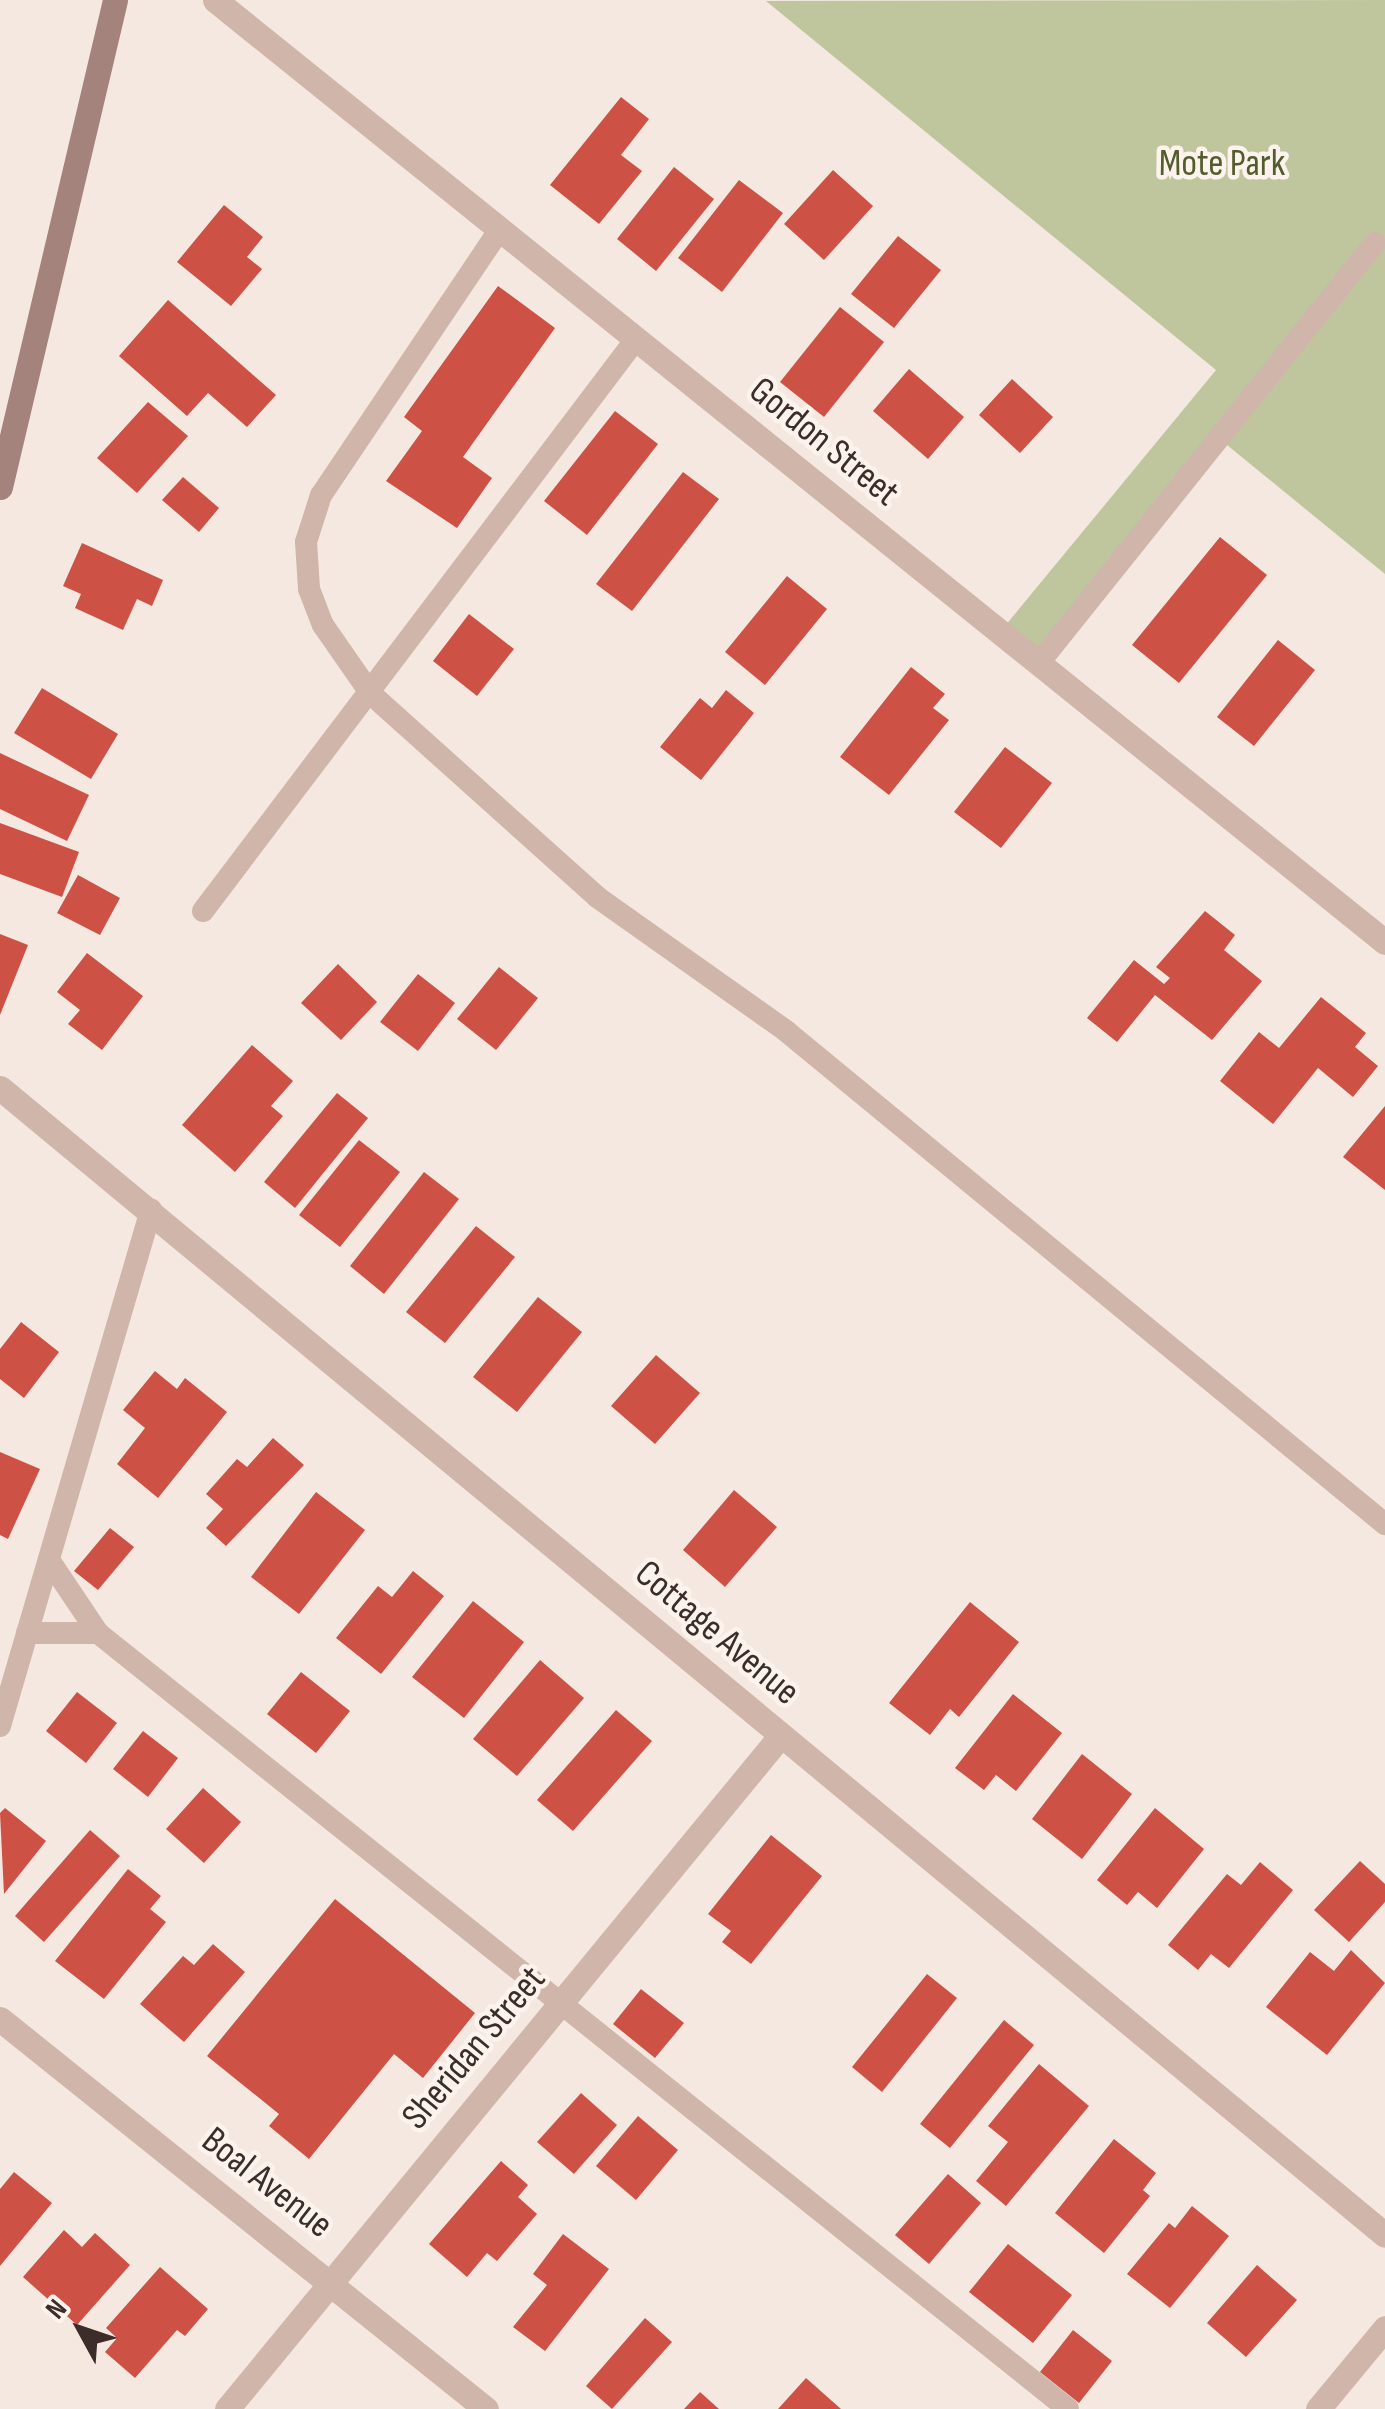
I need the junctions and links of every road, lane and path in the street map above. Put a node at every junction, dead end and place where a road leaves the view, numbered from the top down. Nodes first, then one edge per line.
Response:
1 (115, 0) edge
2 (215, 0) edge
3 (500, 229) junction
4 (1374, 243) dead end
5 (636, 339) junction
6 (0, 486) edge
7 (1039, 663) junction
8 (371, 694) junction
9 (203, 911) dead end
10 (1385, 942) edge
11 (0, 1088) edge
12 (152, 1210) junction
13 (1385, 1524) edge
14 (49, 1560) junction
15 (27, 1633) junction
16 (98, 1633) junction
17 (0, 1726) edge
18 (781, 1735) junction
19 (562, 2000) junction
20 (0, 2020) edge
21 (1385, 2235) edge
22 (330, 2281) junction
23 (1385, 2328) edge
24 (226, 2409) edge
25 (486, 2409) edge
26 (1068, 2409) edge
27 (1318, 2409) edge

1 - 6 street
2 - 3 street, Gordon Street
3 - 5 street, Gordon Street
3 - 8 lane
4 - 7 lane
5 - 7 street, Gordon Street
5 - 8 lane
7 - 10 street, Gordon Street
8 - 9 lane
8 - 13 lane
11 - 12 street, Cottage Avenue
12 - 14 lane
12 - 18 street, Cottage Avenue
14 - 15 lane
14 - 16 lane
15 - 16 lane
15 - 17 lane
16 - 19 lane
18 - 19 street, Sheridan Street
18 - 21 street, Cottage Avenue
19 - 22 street, Sheridan Street
19 - 26 lane
20 - 22 street, Boal Avenue
22 - 24 street, Sheridan Street
22 - 25 street, Boal Avenue
23 - 27 street

